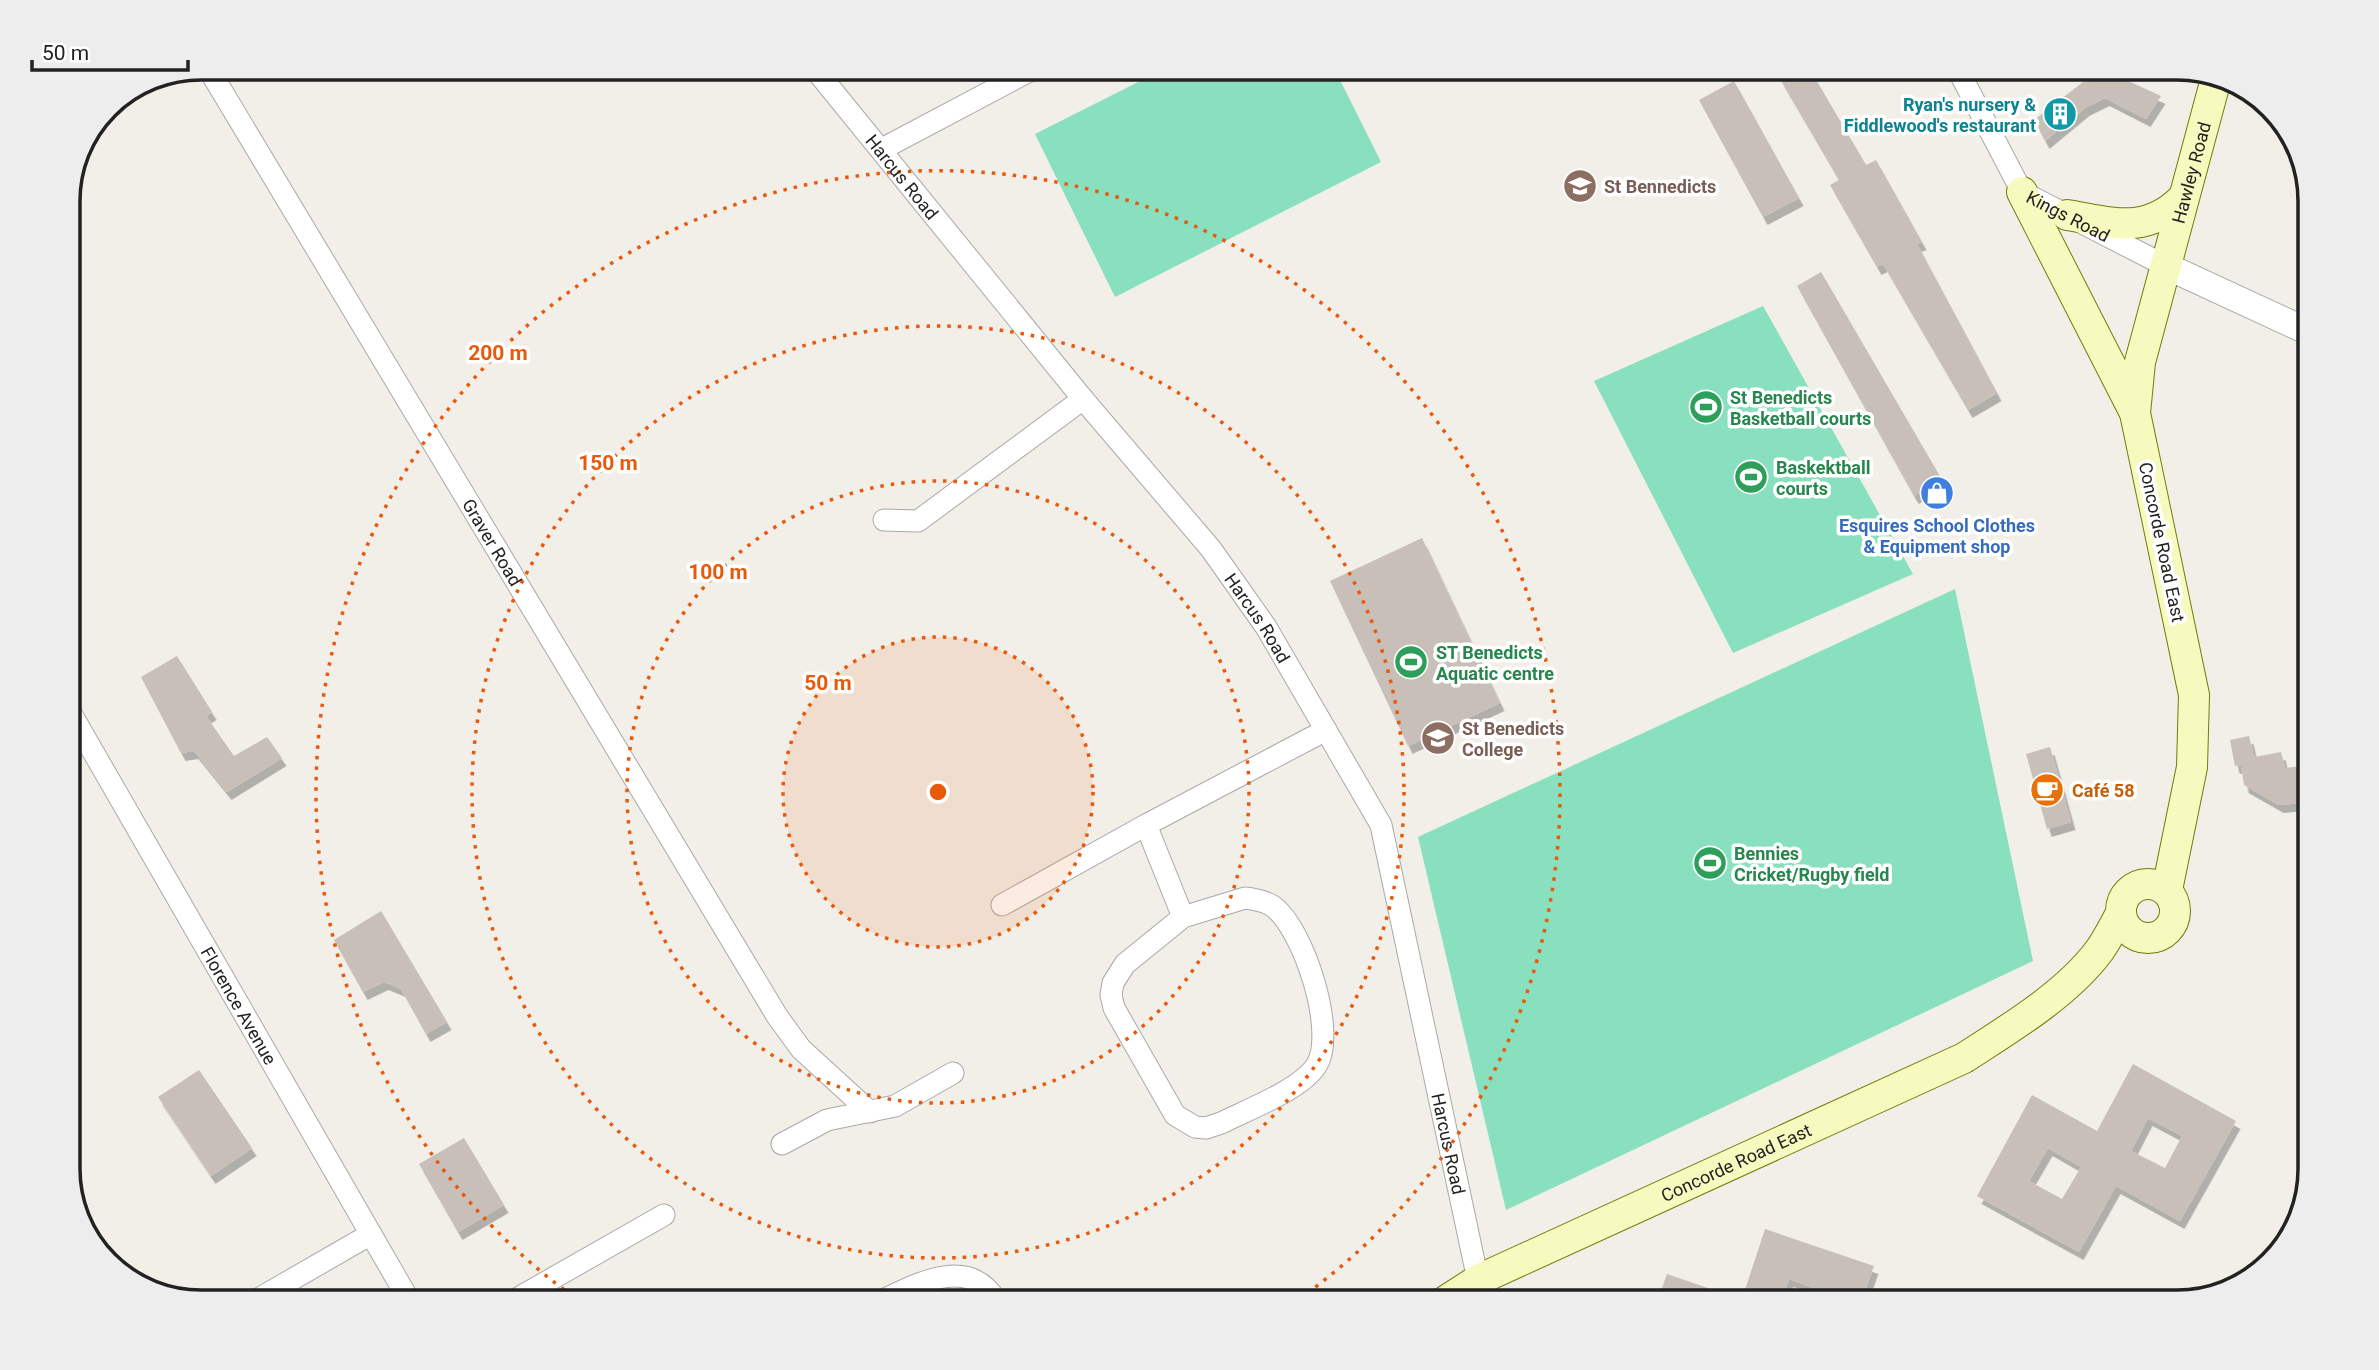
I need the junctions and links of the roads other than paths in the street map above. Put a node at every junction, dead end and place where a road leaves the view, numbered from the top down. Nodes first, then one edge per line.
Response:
1 (215, 80) edge
2 (824, 80) edge
3 (1012, 80) edge
4 (1963, 80) edge
5 (2214, 87) edge
6 (882, 149) junction
7 (2022, 192) junction
8 (2181, 200) junction
9 (2067, 215) junction
10 (2164, 265) junction
11 (2298, 327) edge
12 (1083, 398) junction
13 (2135, 413) junction
14 (884, 520) dead end
15 (1326, 730) junction
16 (81, 731) edge
17 (2182, 821) junction
18 (1146, 825) junction
19 (2137, 886) junction
20 (2167, 890) junction
21 (1002, 905) dead end
22 (2121, 914) junction
23 (1184, 917) junction
24 (2148, 939) junction
25 (2026, 1018) junction
26 (953, 1073) dead end
27 (870, 1112) junction
28 (782, 1144) dead end
29 (664, 1215) dead end
30 (371, 1234) junction
31 (1478, 1280) junction
32 (274, 1290) edge
33 (403, 1290) edge
34 (533, 1290) edge
35 (904, 1290) edge
36 (988, 1290) edge
37 (1463, 1290) edge

1 - 27 street, Graver Road
2 - 6 street, Harcus Road
3 - 6 street
4 - 7 street, Kings Road
5 - 8 main road, Hawley Road
6 - 12 street, Harcus Road
7 - 9 street, Kings Road
7 - 13 main road
8 - 9 main road
8 - 10 main road, Hawley Road
9 - 10 street, Kings Road
10 - 11 street
10 - 13 main road, Concorde Road East
12 - 14 street
12 - 15 street, Harcus Road
13 - 17 main road, Concorde Road East
15 - 18 street
15 - 31 street, Harcus Road
16 - 30 street, Florence Avenue
17 - 19 main road, Concorde Road East
17 - 20 main road, Concorde Road East
18 - 21 street
18 - 23 street
19 - 20 main road
19 - 22 main road
20 - 24 main road
22 - 24 main road
22 - 25 main road, Concorde Road East
23 - 23 street
24 - 25 main road, Concorde Road East
25 - 31 main road, Concorde Road East
26 - 27 street
27 - 28 street
29 - 34 street
30 - 32 street
30 - 33 street, Florence Avenue
31 - 37 main road, Concorde Road East
35 - 36 street

